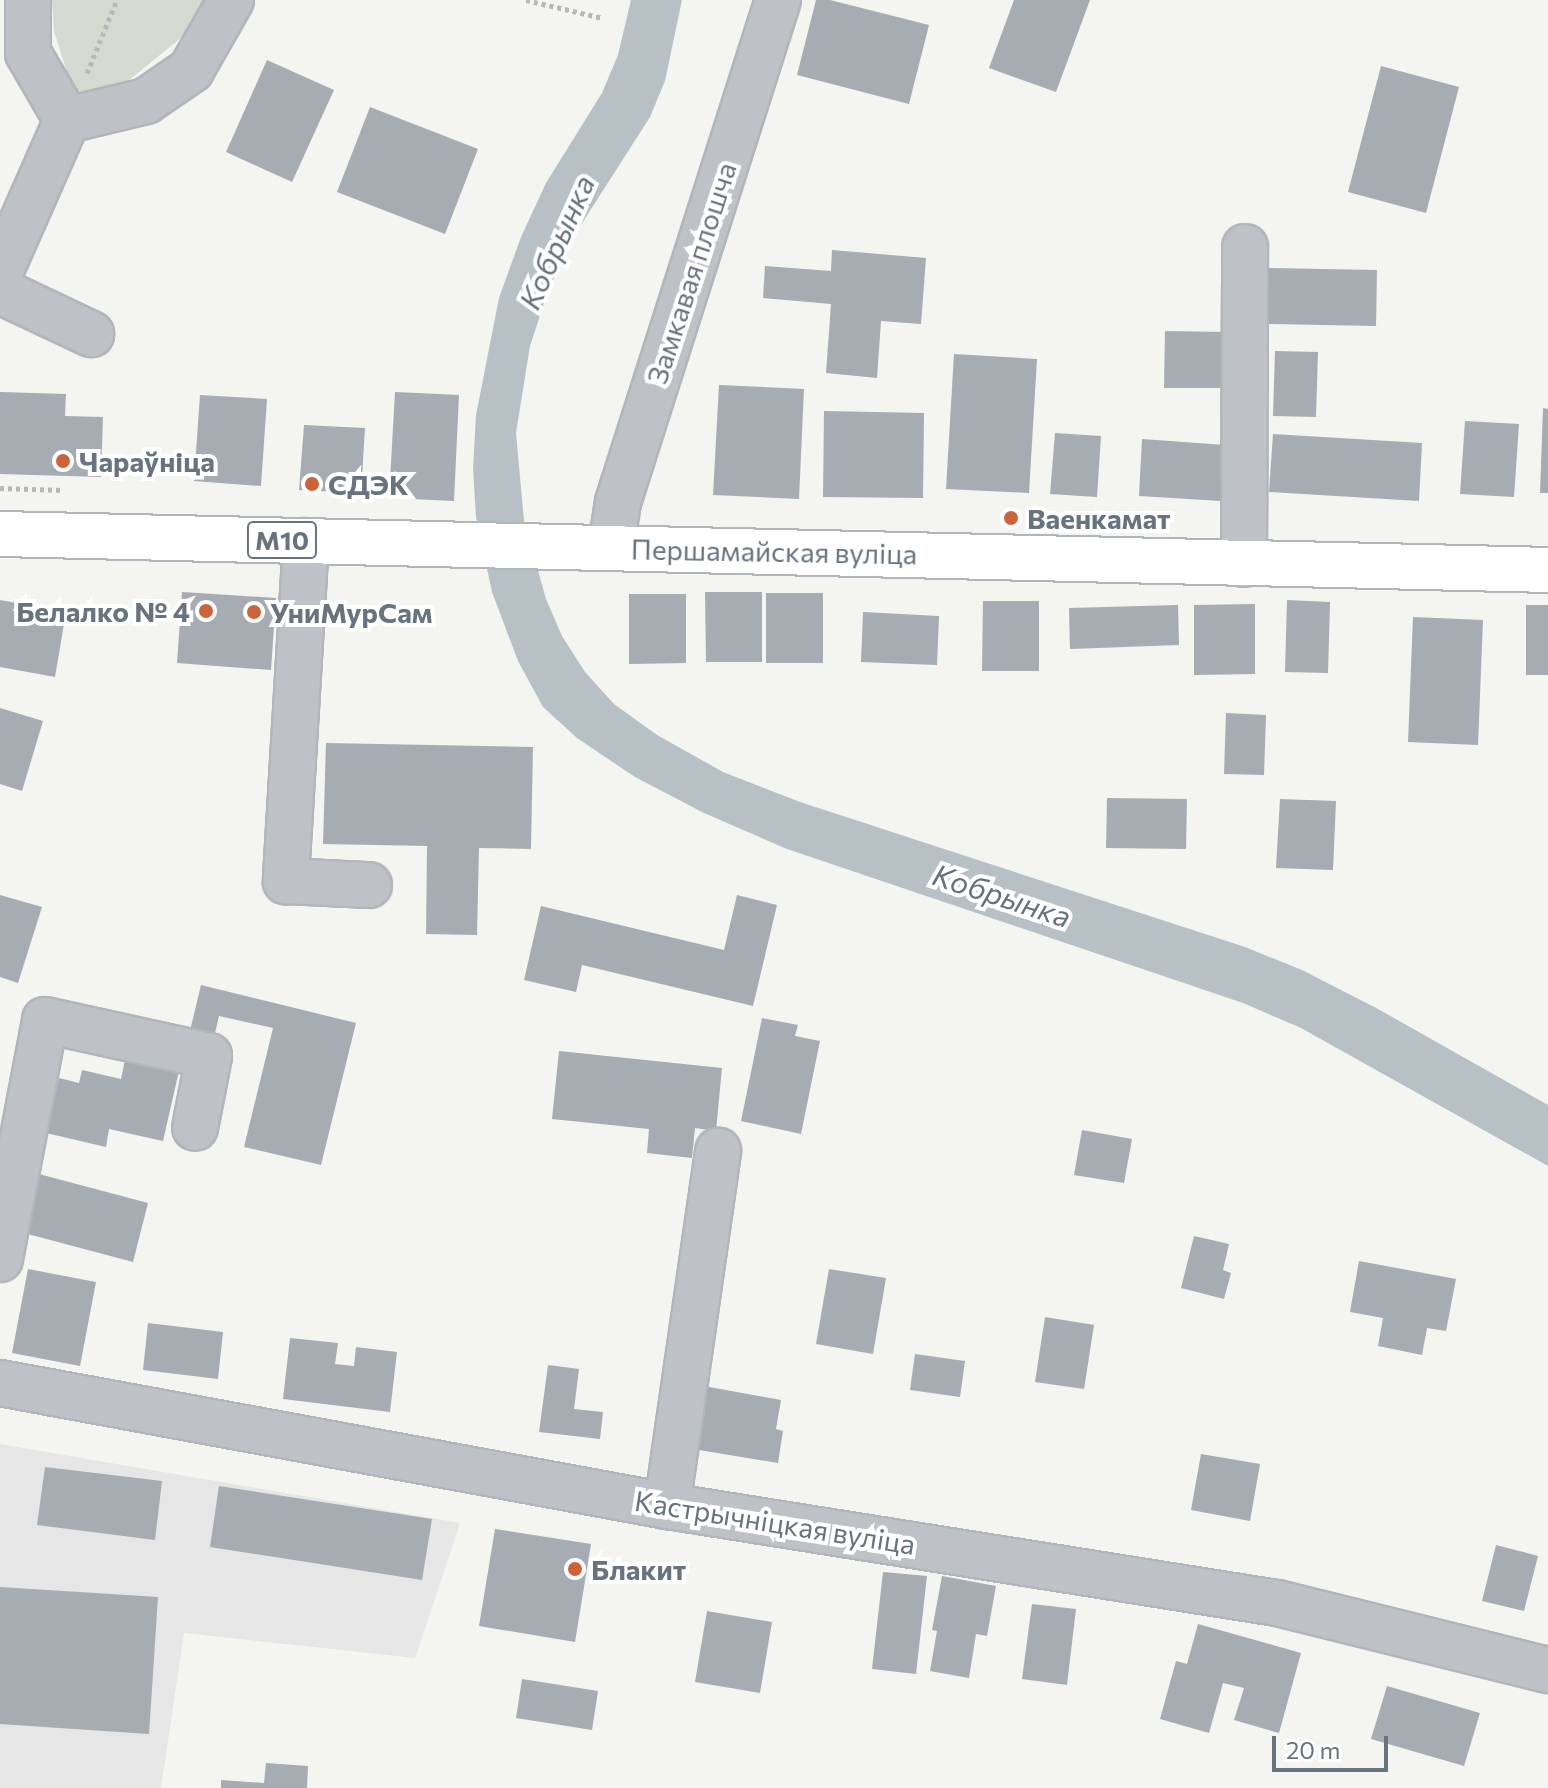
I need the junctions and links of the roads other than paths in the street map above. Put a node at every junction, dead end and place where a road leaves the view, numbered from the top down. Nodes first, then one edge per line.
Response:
1 (28, 0) edge
2 (231, 0) edge
3 (778, 0) edge
4 (67, 120) junction
5 (1245, 247) dead end
6 (0, 272) edge
7 (0, 291) edge
8 (91, 334) dead end
9 (0, 534) edge
10 (306, 541) junction
11 (611, 547) junction
12 (1244, 564) junction
13 (1548, 570) edge
14 (369, 885) dead end
15 (195, 1128) dead end
16 (718, 1151) dead end
17 (0, 1259) edge
18 (0, 1383) edge
19 (667, 1506) junction
20 (1548, 1670) edge

1 - 4 street
2 - 4 street
3 - 11 street, Замкавая плошча
4 - 6 street
5 - 12 street
7 - 8 street
9 - 10 main road, Першамайская вуліца / М10
10 - 11 main road, Першамайская вуліца / М10
10 - 14 street
11 - 12 main road, Першамайская вуліца / М10
12 - 13 main road, Першамайская вуліца / М10
15 - 17 street
16 - 19 street
18 - 19 street, Кастрычніцкая вуліца
19 - 20 street, Кастрычніцкая вуліца

